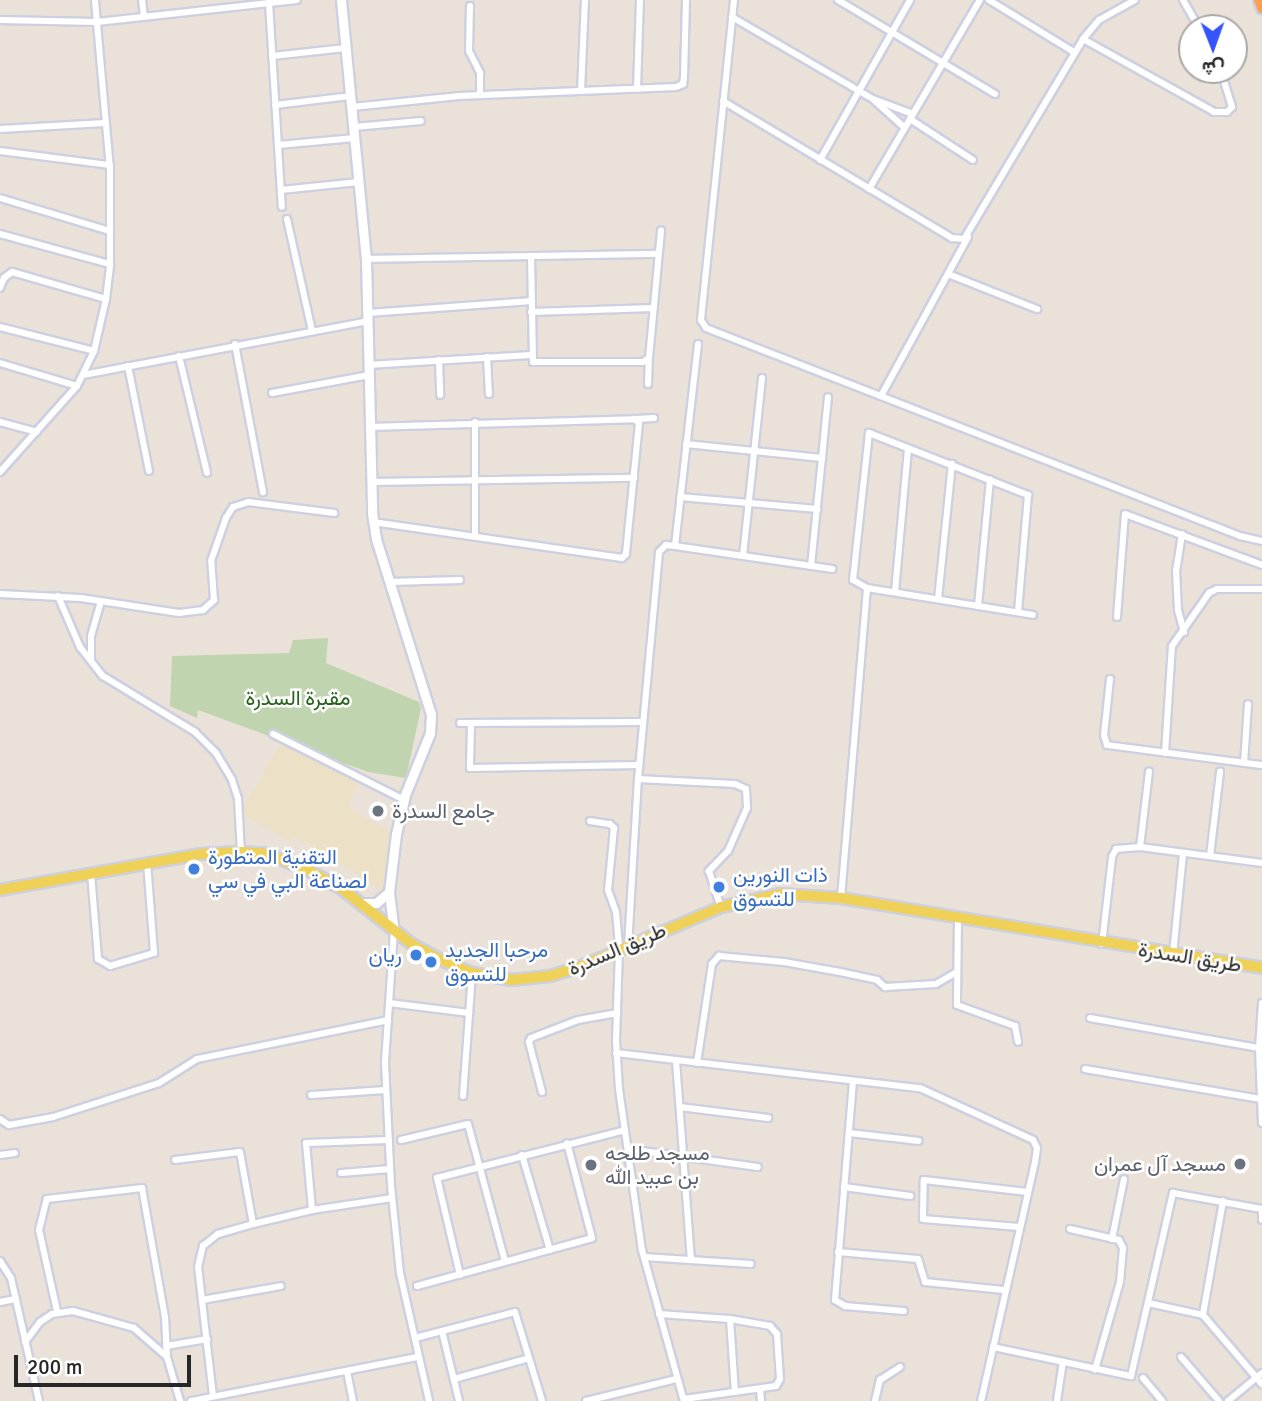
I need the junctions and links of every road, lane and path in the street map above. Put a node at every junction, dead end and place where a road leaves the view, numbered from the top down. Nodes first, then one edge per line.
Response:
1 (95, 0) edge
2 (142, 0) edge
3 (297, 0) edge
4 (341, 0) edge
5 (584, 0) edge
6 (639, 0) edge
7 (685, 0) edge
8 (734, 0) edge
9 (838, 0) edge
10 (910, 0) edge
11 (980, 0) edge
12 (989, 0) edge
13 (1135, 0) edge
14 (1259, 0) edge
15 (269, 3) junction
16 (470, 6) dead end
17 (1262, 8) edge
18 (144, 16) junction
19 (732, 18) junction
20 (0, 20) edge
21 (97, 22) junction
22 (892, 32) junction
23 (1083, 39) junction
24 (346, 48) junction
25 (1074, 52) junction
26 (272, 56) junction
27 (943, 63) junction
28 (1225, 84) edge
29 (637, 89) junction
30 (859, 90) junction
31 (582, 91) junction
32 (995, 94) dead end
33 (480, 95) junction
34 (351, 96) junction
35 (873, 99) junction
36 (723, 101) junction
37 (275, 104) junction
38 (352, 107) junction
39 (912, 116) junction
40 (421, 121) dead end
41 (106, 123) junction
42 (354, 127) junction
43 (905, 128) junction
44 (0, 130) edge
45 (355, 138) junction
46 (278, 145) junction
47 (0, 151) edge
48 (821, 159) junction
49 (973, 160) dead end
50 (110, 165) junction
51 (359, 182) junction
52 (869, 189) junction
53 (281, 190) junction
54 (0, 198) edge
55 (282, 207) dead end
56 (286, 219) dead end
57 (110, 231) junction
58 (661, 231) dead end
59 (0, 234) edge
60 (969, 235) junction
61 (658, 254) junction
62 (531, 256) junction
63 (366, 259) junction
64 (110, 264) junction
65 (947, 274) junction
66 (0, 288) edge
67 (106, 299) junction
68 (532, 301) junction
69 (654, 308) junction
70 (1037, 309) dead end
71 (531, 312) junction
72 (368, 317) junction
73 (0, 327) edge
74 (312, 331) junction
75 (235, 344) junction
76 (698, 344) dead end
77 (94, 351) junction
78 (531, 355) junction
79 (179, 356) junction
80 (487, 358) junction
81 (649, 358) junction
82 (439, 360) junction
83 (0, 363) edge
84 (368, 365) junction
85 (128, 366) junction
86 (83, 375) junction
87 (369, 375) junction
88 (762, 378) dead end
89 (648, 384) dead end
90 (77, 386) junction
91 (272, 393) dead end
92 (489, 394) dead end
93 (440, 396) dead end
94 (828, 397) dead end
95 (881, 397) junction
96 (654, 418) dead end
97 (634, 419) junction
98 (0, 422) edge
99 (475, 422) junction
100 (369, 427) junction
101 (37, 432) junction
102 (687, 444) junction
103 (908, 449) junction
104 (754, 451) junction
105 (822, 458) junction
106 (951, 464) junction
107 (3, 466) edge
108 (149, 471) dead end
109 (0, 472) edge
110 (207, 473) dead end
111 (634, 478) junction
112 (474, 480) junction
113 (990, 480) junction
114 (371, 481) junction
115 (263, 492) dead end
116 (680, 497) junction
117 (748, 503) junction
118 (817, 509) junction
119 (334, 513) dead end
120 (373, 522) junction
121 (1182, 534) junction
122 (475, 537) junction
123 (1262, 541) edge
124 (675, 546) junction
125 (743, 556) junction
126 (1262, 565) edge
127 (811, 566) junction
128 (832, 569) dead end
129 (460, 580) dead end
130 (389, 582) junction
131 (867, 588) junction
132 (1262, 589) edge
133 (895, 592) junction
134 (0, 594) edge
135 (58, 596) junction
136 (937, 599) junction
137 (101, 601) junction
138 (978, 606) junction
139 (1018, 612) junction
140 (1033, 615) dead end
141 (1118, 617) dead end
142 (1184, 632) junction
143 (91, 661) junction
144 (1110, 679) dead end
145 (1248, 704) dead end
146 (643, 722) junction
147 (460, 723) dead end
148 (471, 723) junction
149 (272, 734) dead end
150 (1164, 753) junction
151 (1244, 763) junction
152 (639, 765) junction
153 (1262, 765) edge
154 (1149, 772) dead end
155 (1220, 772) dead end
156 (638, 779) junction
157 (404, 800) junction
158 (590, 821) dead end
159 (1140, 846) junction
160 (241, 852) junction
161 (1183, 855) junction
162 (1210, 856) junction
163 (147, 861) junction
164 (1262, 863) edge
165 (91, 873) junction
166 (0, 890) edge
167 (389, 892) junction
168 (841, 898) junction
169 (360, 903) junction
170 (721, 907) junction
171 (958, 919) junction
172 (394, 930) junction
173 (1102, 944) junction
174 (624, 948) junction
175 (1173, 955) junction
176 (1262, 968) edge
177 (957, 972) junction
178 (472, 973) junction
179 (389, 1003) junction
180 (1262, 1003) edge
181 (469, 1013) junction
182 (617, 1013) junction
183 (1090, 1018) dead end
184 (388, 1020) junction
185 (1018, 1042) dead end
186 (1259, 1048) junction
187 (616, 1053) junction
188 (676, 1061) junction
189 (697, 1063) junction
190 (1085, 1069) dead end
191 (853, 1082) junction
192 (386, 1090) junction
193 (542, 1092) dead end
194 (310, 1095) dead end
195 (463, 1096) dead end
196 (1260, 1098) edge
197 (680, 1107) junction
198 (768, 1118) dead end
199 (0, 1119) edge
200 (1262, 1122) edge
201 (625, 1130) junction
202 (849, 1133) junction
203 (388, 1140) junction
204 (401, 1140) dead end
205 (919, 1141) dead end
206 (567, 1143) junction
207 (628, 1149) junction
208 (15, 1153) dead end
209 (0, 1155) edge
210 (523, 1155) junction
211 (684, 1156) junction
212 (175, 1160) dead end
213 (480, 1166) junction
214 (758, 1167) dead end
215 (390, 1169) junction
216 (341, 1173) dead end
217 (1124, 1179) dead end
218 (844, 1187) junction
219 (1027, 1192) junction
220 (910, 1196) dead end
221 (392, 1198) junction
222 (1223, 1201) junction
223 (312, 1210) junction
224 (1262, 1210) edge
225 (1262, 1220) edge
226 (253, 1224) junction
227 (1019, 1227) junction
228 (1070, 1229) dead end
229 (1112, 1239) junction
230 (550, 1250) junction
231 (838, 1252) junction
232 (644, 1256) junction
233 (691, 1259) junction
234 (0, 1261) edge
235 (505, 1261) junction
236 (751, 1264) dead end
237 (460, 1275) junction
238 (281, 1286) dead end
239 (417, 1286) dead end
240 (1004, 1290) junction
241 (16, 1299) junction
242 (202, 1300) junction
243 (0, 1302) edge
244 (1148, 1303) junction
245 (57, 1311) junction
246 (904, 1311) dead end
247 (659, 1314) junction
248 (1203, 1315) junction
249 (730, 1318) junction
250 (442, 1331) junction
251 (415, 1338) junction
252 (207, 1339) junction
253 (26, 1342) junction
254 (166, 1346) junction
255 (992, 1346) junction
256 (167, 1357) junction
257 (417, 1357) junction
258 (529, 1357) junction
259 (1181, 1357) dead end
260 (1063, 1361) junction
261 (900, 1367) dead end
262 (1095, 1370) junction
263 (347, 1371) junction
264 (1259, 1376) edge
265 (1143, 1378) dead end
266 (454, 1379) junction
267 (676, 1379) junction
268 (1262, 1384) edge
269 (760, 1389) junction
270 (736, 1391) junction
271 (213, 1396) junction
272 (684, 1400) edge
273 (39, 1401) edge
274 (180, 1401) edge
275 (191, 1401) edge
276 (353, 1401) edge
277 (429, 1401) edge
278 (459, 1401) edge
279 (542, 1401) edge
280 (586, 1401) edge
281 (761, 1401) edge
282 (875, 1401) edge
283 (981, 1401) edge
284 (1057, 1401) edge
285 (1162, 1401) edge
286 (1219, 1401) edge
287 (1228, 1401) edge

1 - 21 street
2 - 18 street
3 - 15 street
4 - 24 street
5 - 31 street
6 - 29 street
7 - 29 street
8 - 19 street
9 - 22 street
10 - 22 street
11 - 27 street
12 - 25 street
13 - 23 street
14 - 17 highway
15 - 18 street
15 - 26 street
16 - 33 street
18 - 21 street
19 - 30 street
19 - 36 street
20 - 21 street
21 - 41 street
22 - 27 street
22 - 30 street
23 - 25 street
23 - 28 street
24 - 26 street
24 - 34 street
25 - 60 street
26 - 37 street
27 - 32 street
27 - 39 street
29 - 31 street
30 - 35 street
30 - 48 street
31 - 33 street
33 - 38 street
34 - 37 street
34 - 38 street
35 - 39 street
35 - 43 street
36 - 48 street
36 - 95 street
37 - 46 street
38 - 42 street
39 - 43 street
39 - 49 street
40 - 42 street
41 - 44 street
41 - 50 street
42 - 45 street
43 - 52 street
45 - 46 street
45 - 51 street
46 - 53 street
47 - 50 street
48 - 52 street
50 - 57 street
51 - 53 street
51 - 63 street
52 - 60 street
53 - 55 street
54 - 57 street
56 - 74 street
57 - 64 street
58 - 61 street
59 - 64 street
60 - 65 street
61 - 62 street
61 - 69 street
62 - 63 street
62 - 68 street
63 - 72 street
64 - 67 street
65 - 70 street
65 - 95 street
66 - 67 street
67 - 77 street
68 - 71 street
68 - 72 street
69 - 71 street
69 - 81 street
71 - 78 street
72 - 74 street
72 - 84 street
73 - 77 street
74 - 75 street
75 - 79 street
75 - 115 street
76 - 102 street
77 - 86 street
78 - 80 street
78 - 81 street
79 - 85 street
79 - 110 street
80 - 82 street
80 - 92 street
81 - 89 street
82 - 84 street
82 - 93 street
83 - 90 street
84 - 87 street
85 - 86 street
85 - 108 street
86 - 90 street
87 - 91 street
87 - 100 street
88 - 104 street
90 - 101 street
94 - 105 street
95 - 123 street
96 - 97 street
97 - 99 street
97 - 111 street
98 - 101 street
99 - 100 street
99 - 112 street
100 - 114 street
101 - 107 street
102 - 104 street
102 - 116 street
103 - 106 street
103 - 131 street
103 - 133 street
104 - 105 street
104 - 117 street
105 - 118 street
106 - 113 street
106 - 136 street
107 - 109 street
111 - 112 street
111 - 122 street
112 - 114 street
112 - 122 street
113 - 138 street
113 - 139 street
114 - 120 street
116 - 117 street
116 - 124 street
117 - 118 street
117 - 125 street
118 - 127 street
119 - 137 street
120 - 122 street
120 - 130 street
121 - 126 street
121 - 141 street
121 - 142 street
124 - 125 street
124 - 146 street
125 - 127 street
127 - 128 street
129 - 130 street
130 - 157 street
131 - 133 street
131 - 168 street
132 - 142 street
133 - 136 street
134 - 135 street
135 - 137 street
135 - 143 street
136 - 138 street
137 - 143 street
138 - 139 street
139 - 140 street
142 - 150 street
143 - 160 street
144 - 150 street
145 - 151 street
146 - 148 street
146 - 152 street
147 - 148 street
148 - 152 street
149 - 157 street
150 - 151 street
151 - 153 street
152 - 156 street
154 - 159 street
155 - 162 street
156 - 170 street
156 - 174 street
157 - 167 street
158 - 174 street
159 - 161 street
159 - 173 street
160 - 163 main road, طريق السدرة
160 - 169 main road, طريق السدرة
161 - 162 street
161 - 175 street
162 - 164 street
163 - 165 main road, طريق السدرة
163 - 165 street
165 - 166 main road, طريق السدرة
167 - 169 street
167 - 172 street
168 - 170 main road, طريق السدرة
168 - 171 main road, طريق السدرة
169 - 172 main road, طريق السدرة
170 - 174 main road, طريق السدرة
171 - 173 main road, طريق السدرة
171 - 177 street
172 - 178 main road, طريق السدرة
172 - 179 street
173 - 175 main road, طريق السدرة
174 - 178 main road, طريق السدرة
174 - 182 street
175 - 176 main road, طريق السدرة
177 - 185 street
177 - 189 street
178 - 181 street
179 - 181 street
179 - 184 street
180 - 186 street
181 - 195 street
182 - 187 street
182 - 193 street
183 - 186 street
184 - 192 street
184 - 199 street
186 - 196 street
187 - 188 street
187 - 201 street
188 - 189 street
188 - 197 street
189 - 191 street
190 - 196 street
191 - 202 street
191 - 219 street
192 - 194 street
192 - 203 street
196 - 200 street
197 - 198 street
197 - 211 street
201 - 206 street
201 - 207 street
202 - 205 street
202 - 218 street
203 - 215 street
203 - 223 street
204 - 213 street
206 - 210 street
206 - 230 street
207 - 211 street
207 - 232 street
208 - 209 street
210 - 213 street
210 - 230 street
211 - 214 street
211 - 233 street
212 - 226 street
213 - 235 street
213 - 237 street
215 - 216 street
215 - 221 street
217 - 229 street
218 - 220 street
218 - 231 street
219 - 227 street
219 - 227 street
221 - 223 street
221 - 251 street
222 - 224 street
222 - 244 street
222 - 248 street
223 - 226 street
224 - 225 street
226 - 242 street
227 - 240 street
228 - 229 street
229 - 262 street
230 - 235 street
231 - 240 street
231 - 246 street
232 - 233 street
232 - 247 street
233 - 236 street
234 - 241 street
235 - 237 street
237 - 239 street
238 - 242 street
240 - 255 street
241 - 243 street
241 - 253 street
242 - 252 street
244 - 248 street
244 - 262 street
245 - 253 street
245 - 254 street
245 - 256 street
247 - 249 street
247 - 267 street
248 - 264 street
249 - 269 street
249 - 270 street
250 - 251 street
250 - 258 street
250 - 266 street
251 - 257 street
252 - 254 street
252 - 271 street
253 - 273 street
254 - 256 street
255 - 260 street
255 - 283 street
256 - 274 street
257 - 263 street
257 - 277 street
258 - 266 street
258 - 279 street
259 - 286 street
260 - 262 street
260 - 284 street
261 - 282 street
263 - 271 street
263 - 276 street
264 - 268 street
264 - 287 street
265 - 285 street
266 - 278 street
267 - 272 street
267 - 280 street
269 - 270 street
269 - 281 street
270 - 272 street
271 - 275 street

